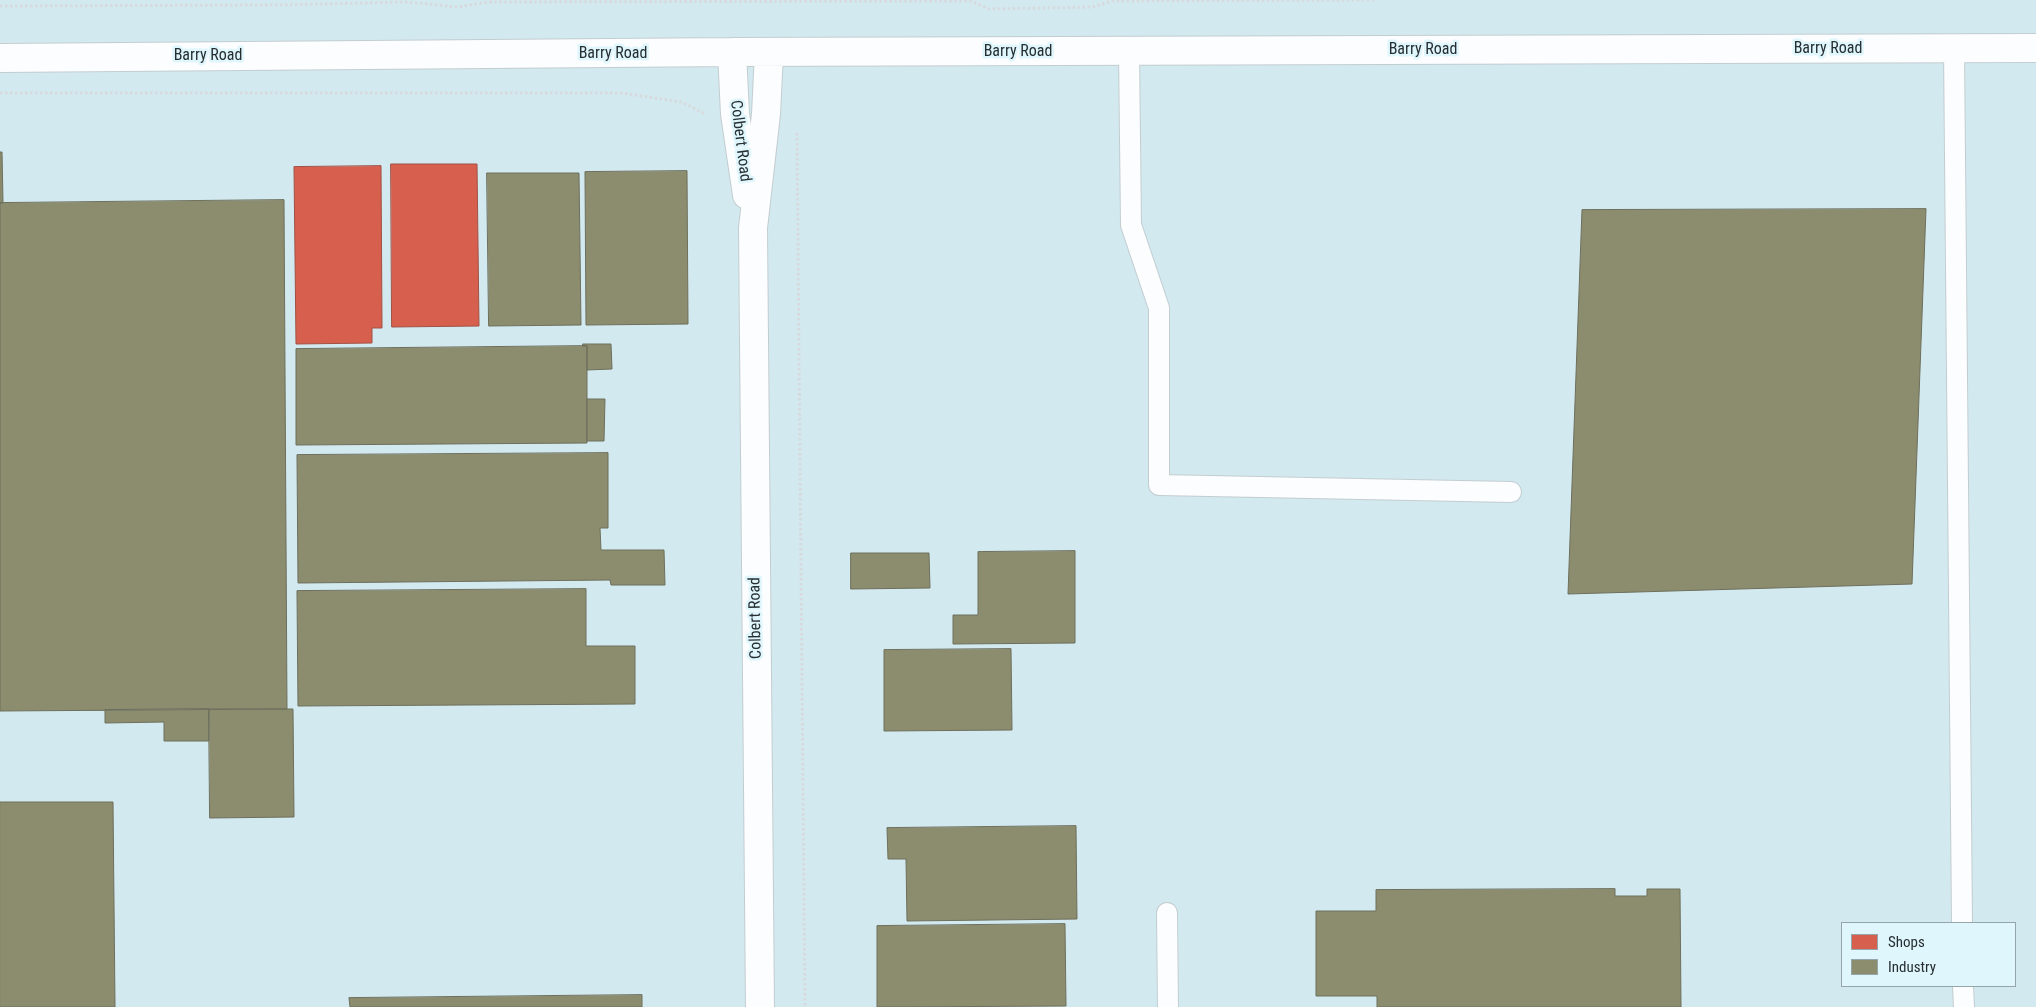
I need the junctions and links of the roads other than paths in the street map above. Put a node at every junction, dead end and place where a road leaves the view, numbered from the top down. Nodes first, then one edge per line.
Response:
1 (1954, 48) junction
2 (2036, 48) edge
3 (1129, 51) junction
4 (732, 52) junction
5 (770, 53) junction
6 (0, 58) edge
7 (752, 228) junction
8 (1511, 492) dead end
9 (1167, 912) dead end
10 (1962, 922) edge
11 (1963, 987) edge
12 (760, 1007) edge
13 (1168, 1007) edge
14 (1964, 1007) edge

1 - 2 street, Barry Road
1 - 3 street, Barry Road
1 - 10 lane
3 - 5 street, Barry Road
3 - 8 lane
4 - 5 street, Barry Road
4 - 6 street, Barry Road
4 - 7 street, Colbert Road
5 - 7 street, Colbert Road
7 - 12 street, Colbert Road
9 - 13 lane
11 - 14 lane

